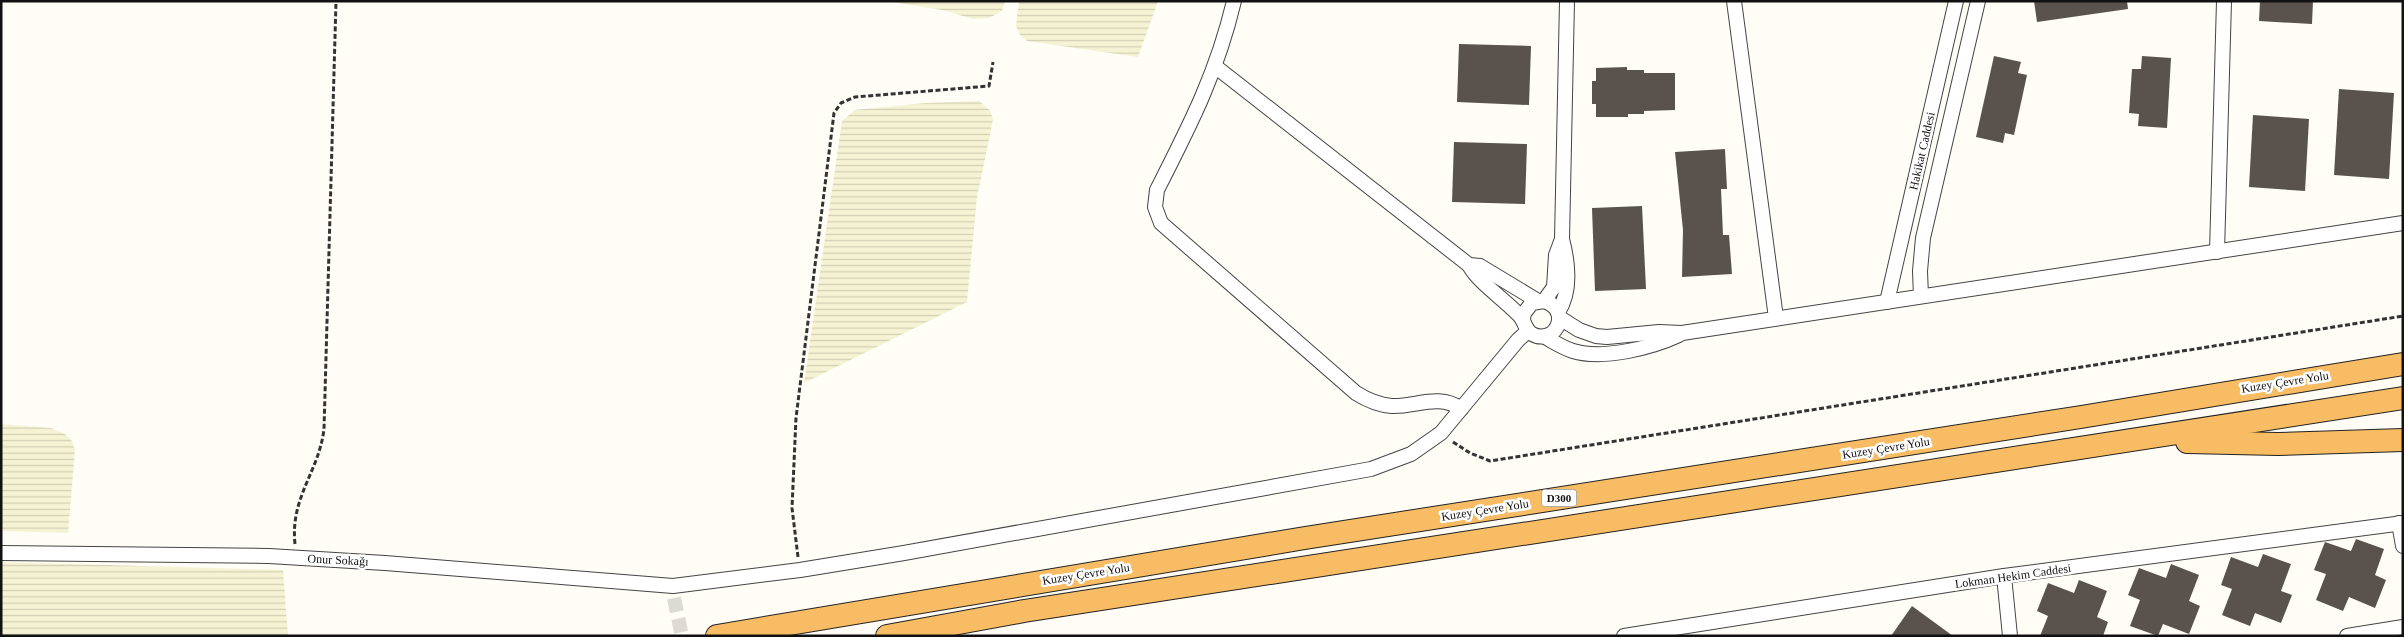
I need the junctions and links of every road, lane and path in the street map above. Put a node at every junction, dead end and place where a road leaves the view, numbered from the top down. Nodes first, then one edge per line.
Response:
1 (336, 1) edge
2 (1234, 1) edge
3 (1567, 1) edge
4 (1734, 1) edge
5 (1956, 1) edge
6 (1978, 1) edge
7 (2224, 1) edge
8 (993, 62) dead end
9 (1216, 68) junction
10 (2403, 223) edge
11 (1562, 239) junction
12 (2217, 252) junction
13 (1469, 265) junction
14 (1921, 296) junction
15 (1541, 301) junction
16 (1887, 302) junction
17 (1559, 315) junction
18 (2403, 316) edge
19 (1776, 318) junction
20 (1526, 325) junction
21 (1682, 333) junction
22 (1545, 336) junction
23 (2403, 351) edge
24 (2403, 364) edge
25 (2262, 386) junction
26 (2403, 398) edge
27 (1461, 409) junction
28 (1440, 433) junction
29 (2141, 438) junction
30 (2403, 440) edge
31 (2401, 523) edge
32 (2403, 546) edge
33 (1, 553) edge
34 (298, 557) junction
35 (800, 570) junction
36 (2004, 576) junction
37 (2403, 627) edge
38 (717, 636) edge
39 (887, 636) edge
40 (1624, 636) edge
41 (2010, 636) edge
42 (2347, 636) edge

1 - 34 path
2 - 9 street
3 - 11 street
4 - 19 street
5 - 16 street, Hakikat Caddesi
6 - 14 street, Hakikat Caddesi
7 - 12 street
8 - 35 path
9 - 13 street
9 - 27 street
10 - 12 street
11 - 15 street
11 - 17 street
12 - 14 street
13 - 15 street
13 - 20 street
14 - 16 street
15 - 17 street
15 - 20 street
16 - 19 street
17 - 21 street
17 - 22 street
18 - 28 path
19 - 21 street
20 - 22 street
20 - 27 street, Onur Sokağı
21 - 22 street
23 - 25 highway
24 - 25 highway, Kuzey Çevre Yolu / D300
25 - 38 highway, Kuzey Çevre Yolu / D300
26 - 29 highway
27 - 28 street, Onur Sokağı
28 - 35 street, Onur Sokağı
29 - 30 highway
29 - 39 highway
31 - 32 street
31 - 36 street, Lokman Hekim Caddesi
33 - 34 street, Onur Sokağı
34 - 35 street, Onur Sokağı
36 - 40 street, Lokman Hekim Caddesi
36 - 41 street
37 - 42 street

